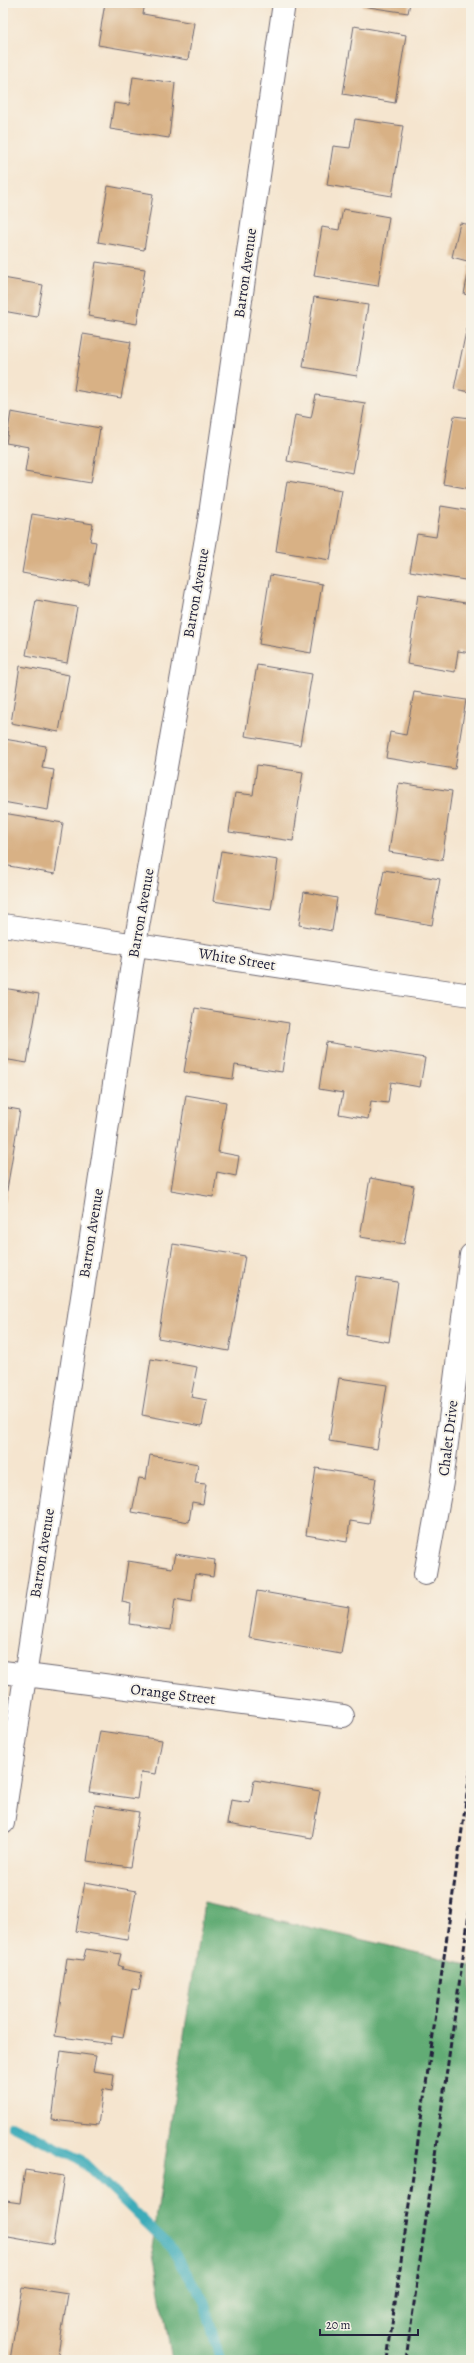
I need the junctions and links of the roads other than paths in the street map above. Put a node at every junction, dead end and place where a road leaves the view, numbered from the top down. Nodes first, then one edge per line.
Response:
1 (284, 3) edge
2 (3, 925) edge
3 (135, 944) junction
4 (471, 995) edge
5 (471, 1254) edge
6 (426, 1574) dead end
7 (13, 1674) edge
8 (343, 1716) dead end
9 (3, 1823) edge

1 - 3 street, Barron Avenue
2 - 3 street, White Street
3 - 4 street, White Street
3 - 7 street, Barron Avenue
5 - 6 street, Chalet Drive
7 - 8 street, Orange Street
7 - 9 street, Barron Avenue

